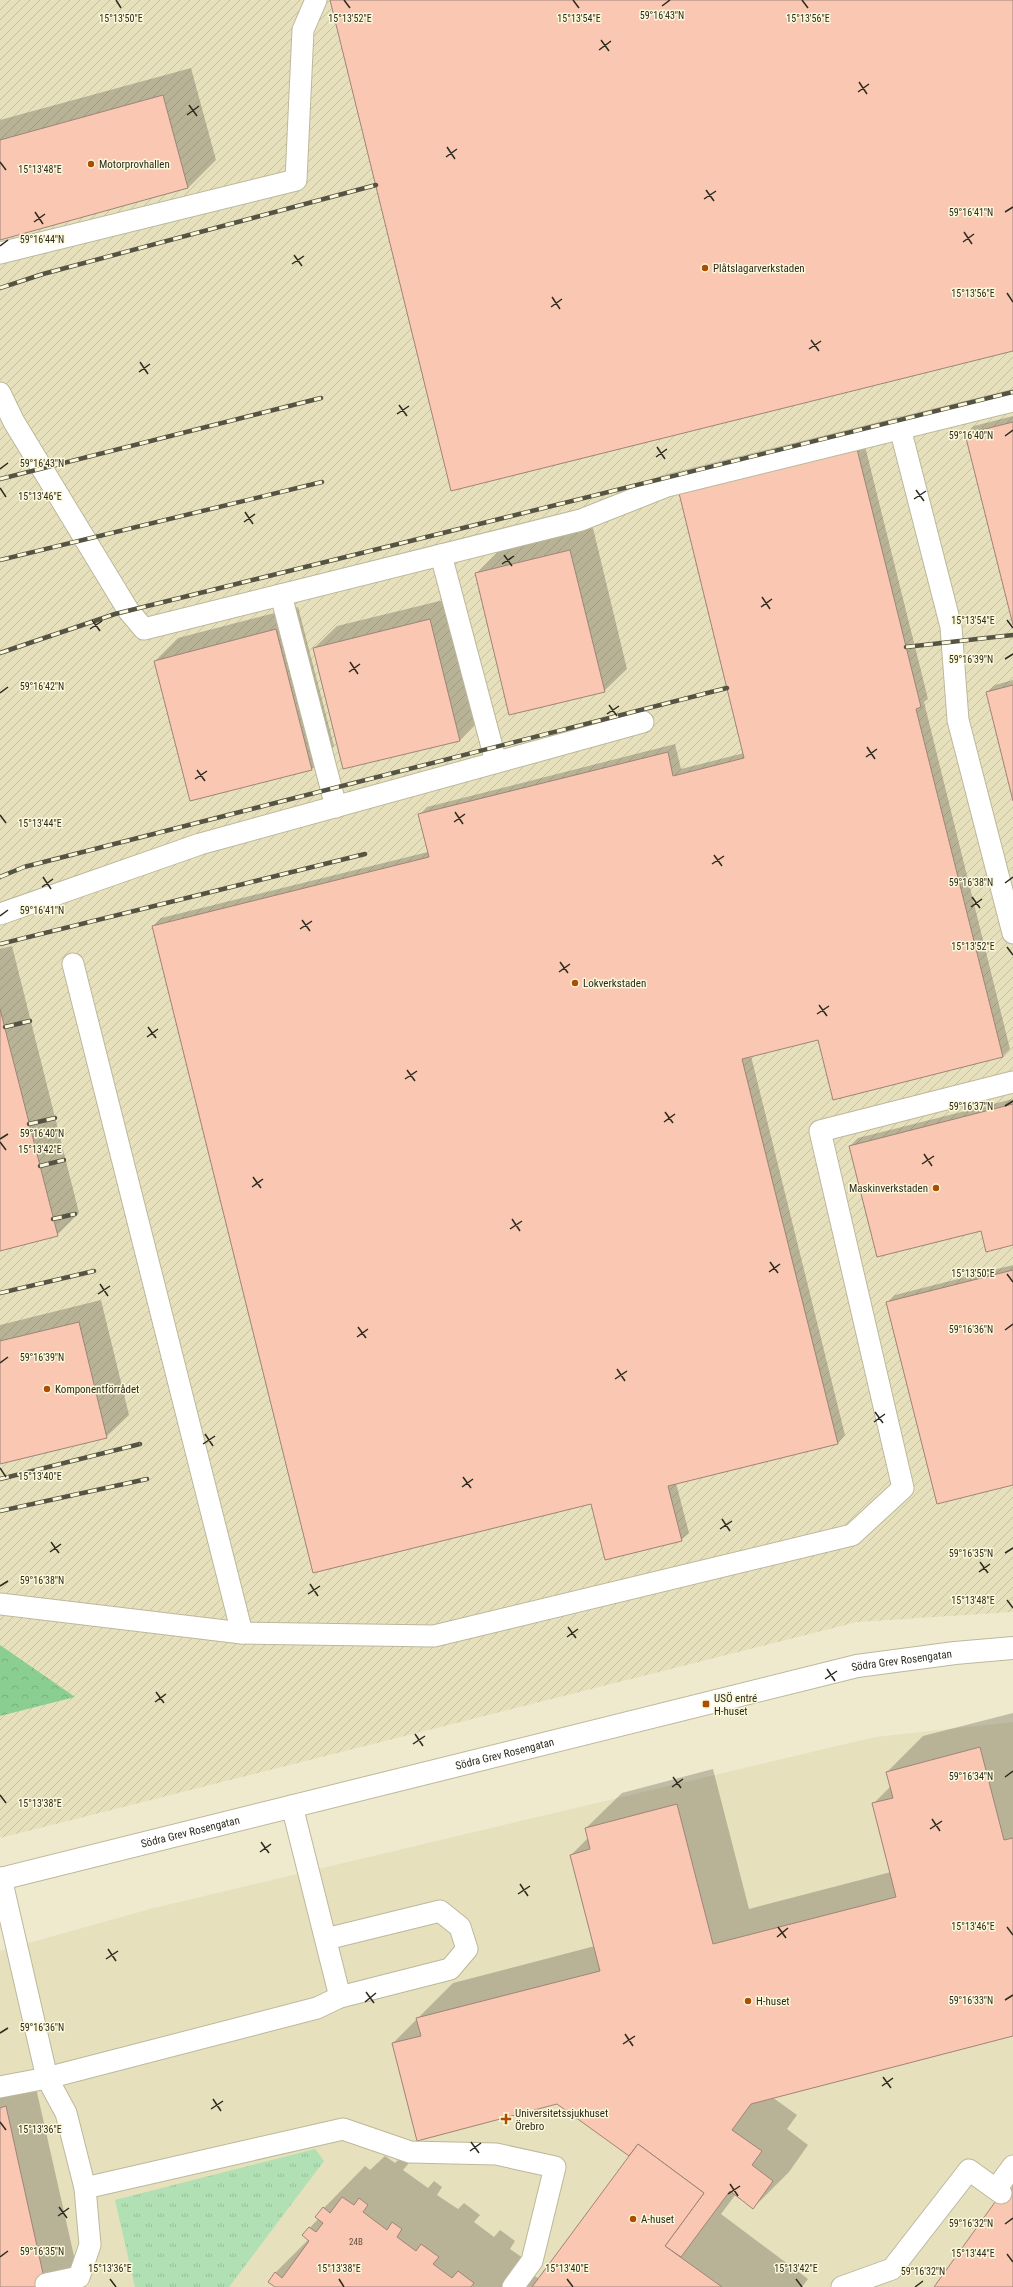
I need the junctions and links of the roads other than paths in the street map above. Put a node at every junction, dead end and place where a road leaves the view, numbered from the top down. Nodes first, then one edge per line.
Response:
1 (316, 0) edge
2 (0, 253) edge
3 (0, 393) edge
4 (1013, 401) edge
5 (900, 428) junction
6 (441, 555) junction
7 (281, 595) junction
8 (643, 722) dead end
9 (496, 762) junction
10 (336, 806) junction
11 (0, 914) edge
12 (1013, 933) edge
13 (73, 964) dead end
14 (1013, 1082) edge
15 (0, 1604) edge
16 (242, 1633) junction
17 (1013, 1648) edge
18 (292, 1806) junction
19 (1, 1879) edge
20 (326, 1939) junction
21 (340, 1997) junction
22 (47, 2078) junction
23 (0, 2088) edge
24 (1013, 2166) edge
25 (85, 2188) junction
26 (46, 2284) dead end
27 (513, 2287) edge
28 (842, 2287) edge

1 - 2 lane
3 - 7 lane
4 - 5 lane
5 - 6 lane
5 - 12 lane
6 - 7 lane
6 - 9 lane
7 - 10 lane
8 - 9 lane
9 - 10 lane
10 - 11 lane
13 - 16 lane
14 - 16 lane
15 - 16 lane
17 - 18 street, Södra Grev Rosengatan
18 - 19 street, Södra Grev Rosengatan
18 - 20 lane
19 - 22 lane
20 - 21 lane
20 - 21 lane
21 - 22 lane
22 - 23 lane
22 - 25 lane
24 - 28 lane
25 - 26 lane
25 - 27 lane

